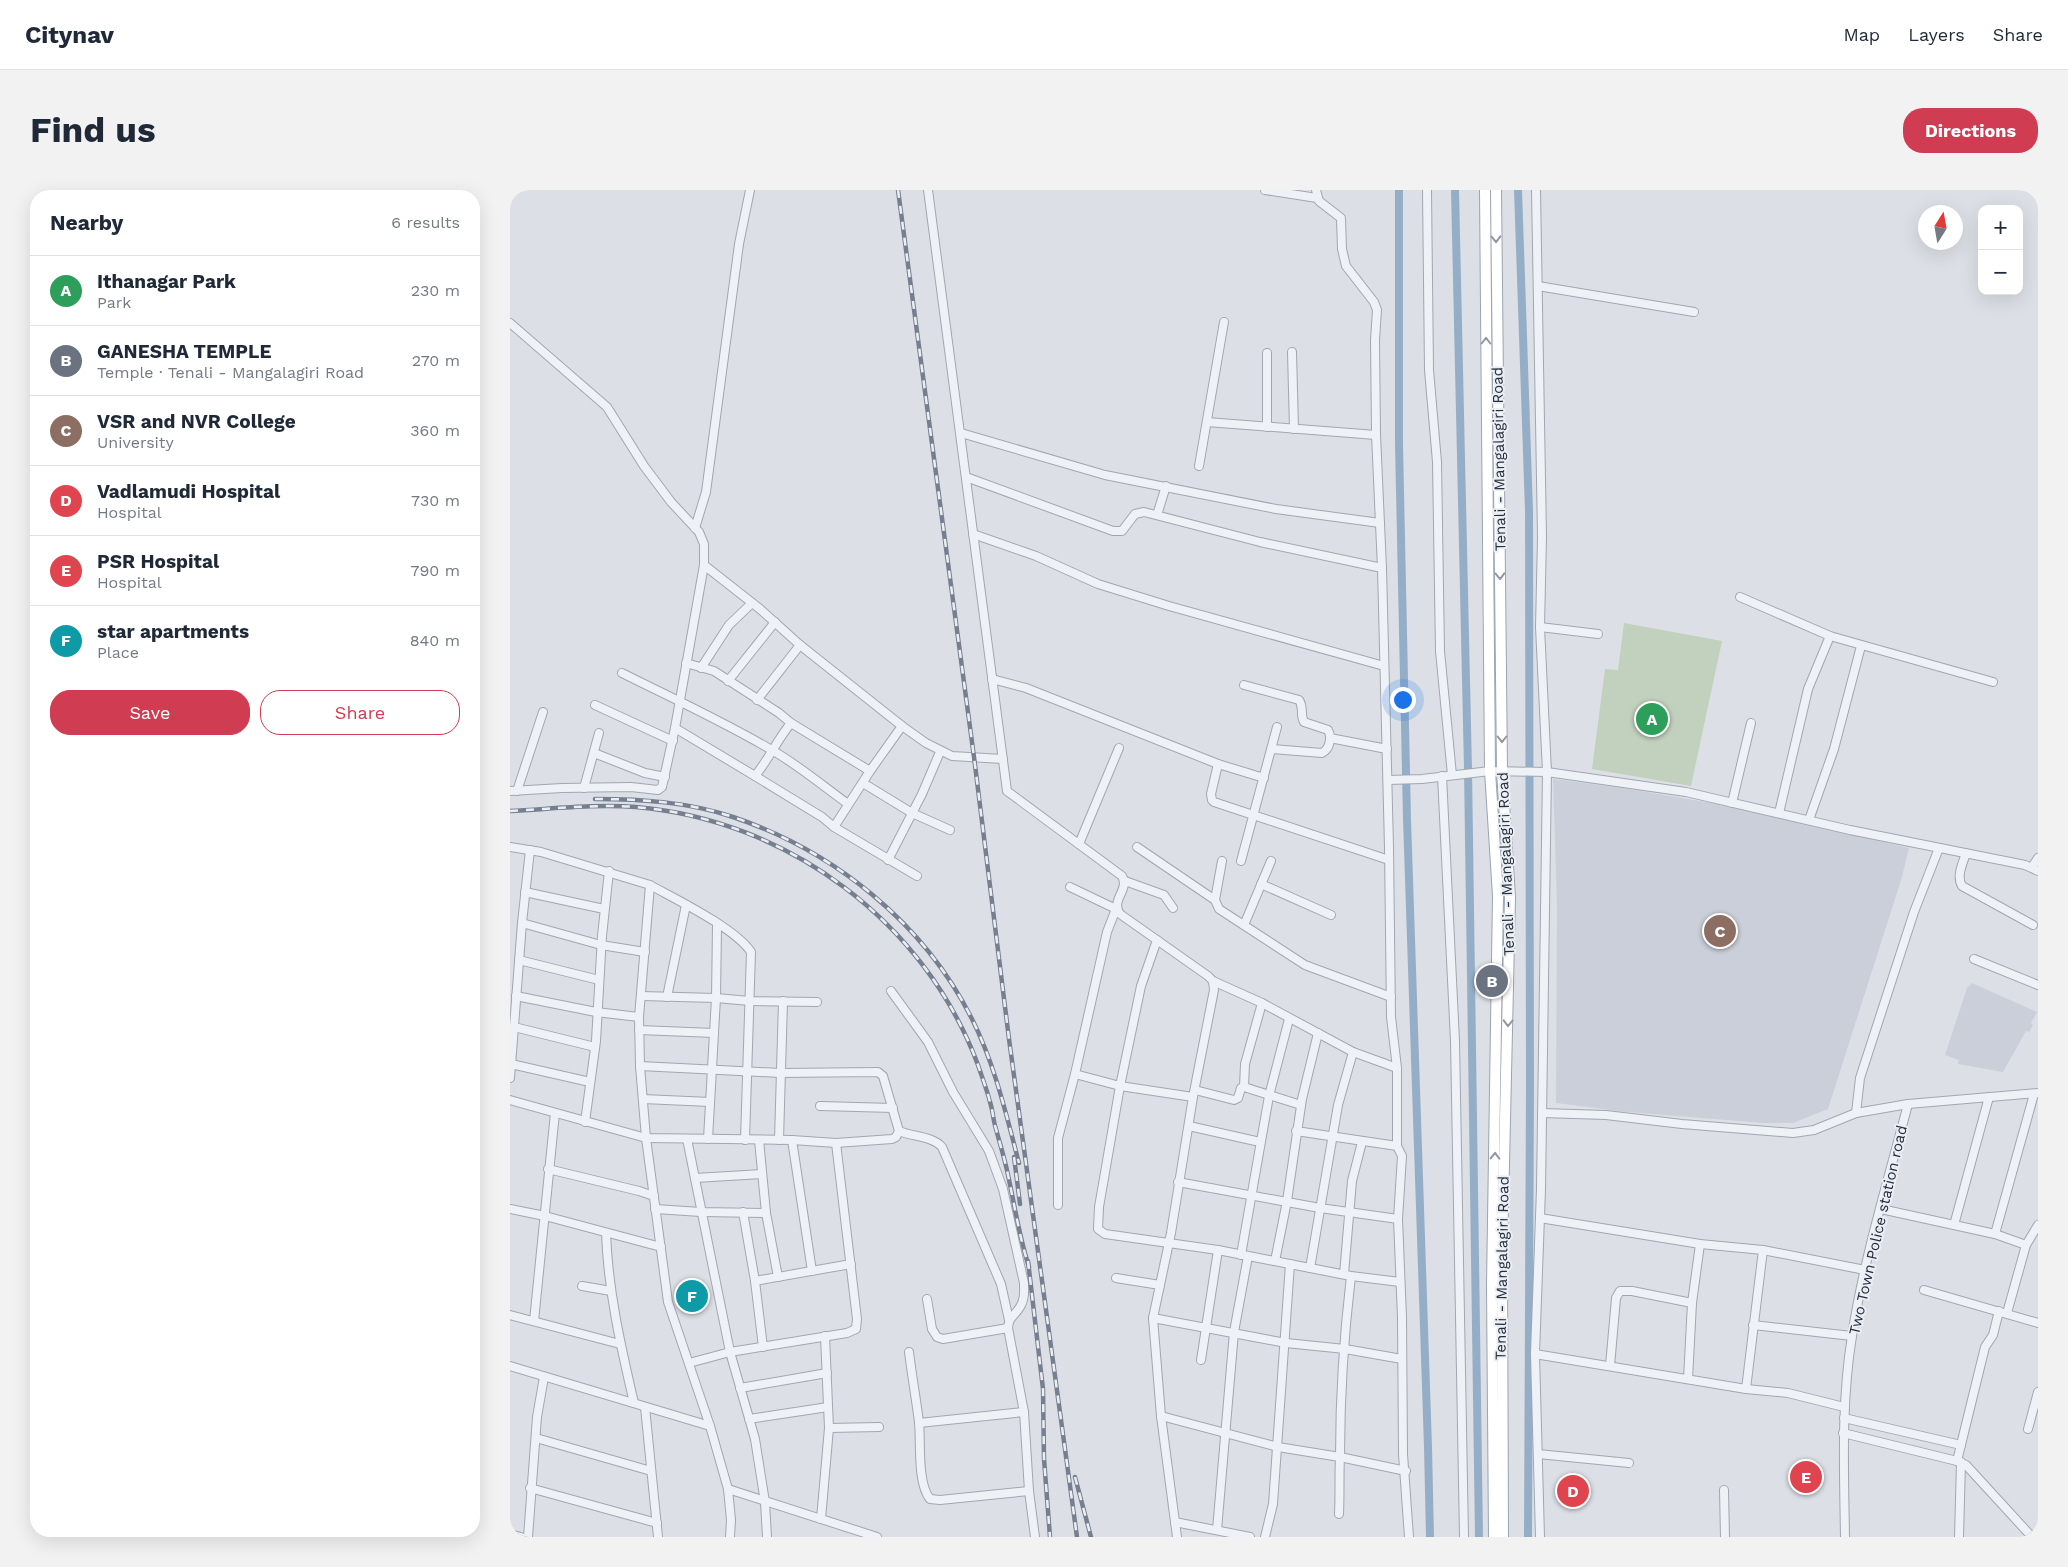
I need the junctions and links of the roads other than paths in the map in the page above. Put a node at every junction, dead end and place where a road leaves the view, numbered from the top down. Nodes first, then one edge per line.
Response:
1 (750, 190) edge
2 (928, 190) edge
3 (1265, 190) edge
4 (1427, 190) edge
5 (1485, 190) edge
6 (1496, 190) edge
7 (1536, 190) edge
8 (1317, 194) edge
9 (1538, 286) junction
10 (1694, 312) dead end
11 (1224, 322) dead end
12 (510, 323) edge
13 (1292, 352) dead end
14 (1267, 353) dead end
15 (1208, 422) junction
16 (1267, 427) junction
17 (1294, 429) junction
18 (961, 433) junction
19 (1376, 435) junction
20 (1199, 466) dead end
21 (966, 477) junction
22 (1166, 486) junction
23 (1157, 515) junction
24 (1380, 523) junction
25 (696, 528) junction
26 (973, 534) junction
27 (704, 565) junction
28 (1382, 568) junction
29 (1740, 596) dead end
30 (752, 603) junction
31 (775, 622) junction
32 (1540, 627) junction
33 (1598, 634) dead end
34 (1830, 636) junction
35 (800, 645) junction
36 (1861, 646) junction
37 (686, 663) junction
38 (1384, 666) junction
39 (701, 668) junction
40 (622, 673) dead end
41 (992, 679) junction
42 (728, 680) junction
43 (1993, 682) dead end
44 (1244, 685) dead end
45 (757, 700) junction
46 (679, 702) junction
47 (595, 704) dead end
48 (543, 712) dead end
49 (791, 723) junction
50 (1751, 723) dead end
51 (902, 726) junction
52 (1277, 727) dead end
53 (676, 728) junction
54 (599, 733) dead end
55 (1330, 738) junction
56 (673, 741) junction
57 (1119, 748) dead end
58 (1272, 749) junction
59 (1387, 749) junction
60 (772, 750) junction
61 (940, 752) junction
62 (594, 753) junction
63 (1003, 759) junction
64 (1218, 764) junction
65 (870, 771) junction
66 (1485, 771) junction
67 (1507, 771) junction
68 (1543, 771) junction
69 (1452, 775) junction
70 (755, 776) junction
71 (1442, 776) junction
72 (665, 777) junction
73 (1264, 778) junction
74 (1388, 780) junction
75 (862, 783) junction
76 (584, 788) junction
77 (514, 791) edge
78 (1732, 803) junction
79 (848, 804) junction
80 (912, 813) junction
81 (1779, 814) junction
82 (1254, 815) junction
83 (1809, 820) junction
84 (834, 827) junction
85 (950, 830) dead end
86 (1079, 844) junction
87 (510, 847) edge
88 (1137, 847) dead end
89 (1939, 848) junction
90 (530, 850) junction
91 (1966, 853) junction
92 (2038, 858) edge
93 (888, 860) junction
94 (1271, 860) dead end
95 (1390, 860) junction
96 (1222, 861) dead end
97 (1241, 861) dead end
98 (2035, 869) edge
99 (610, 871) junction
100 (917, 876) dead end
101 (1125, 881) junction
102 (1261, 884) junction
103 (650, 885) junction
104 (1070, 887) dead end
105 (526, 892) junction
106 (1215, 900) junction
107 (686, 905) junction
108 (1173, 908) dead end
109 (604, 909) junction
110 (1116, 909) junction
111 (1331, 915) dead end
112 (522, 923) junction
113 (717, 925) junction
114 (1244, 925) junction
115 (2033, 925) dead end
116 (1157, 940) junction
117 (601, 945) junction
118 (645, 952) junction
119 (1974, 959) dead end
120 (519, 960) junction
121 (599, 980) junction
122 (1213, 981) junction
123 (2038, 986) edge
124 (892, 991) dead end
125 (516, 996) junction
126 (641, 996) junction
127 (667, 997) junction
128 (1391, 997) junction
129 (716, 998) junction
130 (750, 1001) junction
131 (783, 1001) junction
132 (817, 1002) dead end
133 (1262, 1003) junction
134 (596, 1012) junction
135 (639, 1016) junction
136 (1290, 1019) junction
137 (514, 1027) junction
138 (639, 1030) junction
139 (714, 1033) junction
140 (1318, 1033) junction
141 (595, 1047) junction
142 (1353, 1052) junction
143 (511, 1064) junction
144 (640, 1066) junction
145 (1397, 1068) junction
146 (712, 1070) junction
147 (748, 1071) junction
148 (780, 1073) junction
149 (1075, 1074) junction
150 (510, 1078) edge
151 (590, 1082) junction
152 (1120, 1086) junction
153 (1244, 1087) junction
154 (1194, 1093) junction
155 (2036, 1094) edge
156 (1269, 1096) junction
157 (1989, 1097) junction
158 (643, 1099) junction
159 (510, 1100) edge
160 (710, 1102) junction
161 (1908, 1104) junction
162 (1301, 1105) junction
163 (820, 1106) dead end
164 (893, 1108) junction
165 (1542, 1113) junction
166 (1856, 1113) junction
167 (555, 1114) junction
168 (585, 1122) junction
169 (1189, 1126) junction
170 (899, 1131) junction
171 (1296, 1131) junction
172 (1332, 1137) junction
173 (646, 1138) junction
174 (688, 1139) junction
175 (708, 1139) junction
176 (745, 1140) junction
177 (759, 1140) junction
178 (779, 1140) junction
179 (792, 1140) junction
180 (1260, 1142) junction
181 (1362, 1142) junction
182 (836, 1143) junction
183 (1397, 1146) junction
184 (548, 1169) junction
185 (762, 1174) junction
186 (694, 1178) junction
187 (1178, 1182) junction
188 (654, 1196) junction
189 (1252, 1196) junction
190 (1287, 1201) junction
191 (1058, 1205) dead end
192 (1320, 1208) junction
193 (655, 1209) junction
194 (1881, 1209) junction
195 (510, 1210) edge
196 (701, 1212) junction
197 (743, 1212) junction
198 (766, 1213) junction
199 (1349, 1213) junction
200 (545, 1216) junction
201 (1540, 1218) junction
202 (1398, 1219) junction
203 (1954, 1225) junction
204 (2038, 1225) edge
205 (606, 1233) junction
206 (1995, 1234) junction
207 (1169, 1243) junction
208 (1700, 1244) junction
209 (2026, 1245) junction
210 (661, 1247) junction
211 (1218, 1250) junction
212 (1763, 1250) junction
213 (1245, 1256) junction
214 (1275, 1261) junction
215 (851, 1264) junction
216 (1290, 1264) junction
217 (1310, 1268) junction
218 (1865, 1270) junction
219 (812, 1271) junction
220 (1348, 1275) junction
221 (778, 1277) junction
222 (1116, 1278) dead end
223 (755, 1281) junction
224 (1400, 1282) junction
225 (1160, 1285) junction
226 (582, 1286) dead end
227 (1924, 1290) dead end
228 (610, 1291) junction
229 (927, 1299) dead end
230 (1692, 1303) junction
231 (2003, 1312) junction
232 (510, 1315) edge
233 (1153, 1318) junction
234 (534, 1321) junction
235 (2038, 1323) edge
236 (1009, 1324) junction
237 (1753, 1326) junction
238 (1205, 1328) junction
239 (1234, 1332) junction
240 (826, 1336) junction
241 (1852, 1336) junction
242 (1286, 1343) junction
243 (620, 1344) junction
244 (763, 1347) junction
245 (1345, 1349) junction
246 (730, 1352) junction
247 (909, 1352) dead end
248 (1535, 1354) junction
249 (1402, 1359) junction
250 (1200, 1360) dead end
251 (689, 1363) junction
252 (510, 1366) edge
253 (1610, 1366) junction
254 (827, 1373) junction
255 (544, 1377) junction
256 (1688, 1379) junction
257 (740, 1388) junction
258 (1746, 1389) junction
259 (2038, 1392) edge
260 (634, 1404) junction
261 (828, 1406) junction
262 (645, 1407) junction
263 (1844, 1407) junction
264 (1024, 1412) junction
265 (1161, 1416) junction
266 (1844, 1418) junction
267 (749, 1419) junction
268 (919, 1423) junction
269 (710, 1426) junction
270 (879, 1427) dead end
271 (829, 1428) junction
272 (2028, 1429) dead end
273 (1843, 1433) junction
274 (1226, 1434) junction
275 (536, 1438) junction
276 (1278, 1447) junction
277 (1961, 1447) junction
278 (1538, 1454) junction
279 (1340, 1457) junction
280 (1959, 1460) junction
281 (1629, 1463) dead end
282 (651, 1471) junction
283 (1406, 1471) junction
284 (530, 1488) junction
285 (728, 1489) junction
286 (1724, 1490) dead end
287 (1029, 1491) junction
288 (764, 1502) junction
289 (1339, 1514) dead end
290 (821, 1519) junction
291 (1175, 1522) junction
292 (657, 1523) junction
293 (1217, 1530) junction
294 (510, 1534) edge
295 (521, 1537) edge
296 (528, 1537) edge
297 (658, 1537) edge
298 (730, 1537) edge
299 (767, 1537) edge
300 (877, 1537) edge
301 (1035, 1537) edge
302 (1177, 1537) edge
303 (1250, 1537) edge
304 (1265, 1537) edge
305 (1409, 1537) edge
306 (1464, 1537) edge
307 (1494, 1537) edge
308 (1502, 1537) edge
309 (1540, 1537) edge
310 (1725, 1537) edge
311 (1845, 1537) edge
312 (1959, 1537) edge
313 (2032, 1537) edge

1 - 25 street
2 - 18 street
3 - 8 street
4 - 69 street
66 -> 5 main road, Tenali - Mangalagiri Road
6 -> 67 main road, Tenali - Mangalagiri Road
7 - 9 street
8 - 19 street
9 - 10 street
9 - 32 street
11 - 15 street
12 - 25 street
13 - 17 street
14 - 16 street
15 - 16 street
15 - 20 street
16 - 17 street
17 - 19 street
18 - 21 street
18 - 22 street
19 - 24 street
21 - 23 street
21 - 26 street
22 - 23 street
22 - 24 street
23 - 28 street
24 - 28 street
25 - 27 street
26 - 38 street
26 - 41 street
27 - 30 street
27 - 37 street
28 - 38 street
29 - 34 street
30 - 31 street
30 - 39 street
31 - 35 street
31 - 42 street
32 - 33 street
32 - 68 street
34 - 36 street
34 - 81 street
35 - 45 street
35 - 51 street
36 - 43 street
36 - 83 street
37 - 39 street
37 - 46 street
38 - 59 street
39 - 42 street
40 - 46 street
41 - 63 street
41 - 64 street
42 - 45 street
44 - 55 street
45 - 49 street
46 - 53 street
46 - 60 street
47 - 56 street
48 - 77 street
49 - 60 street
49 - 65 street
50 - 78 street
51 - 61 street
51 - 65 street
52 - 58 street
53 - 56 street
53 - 70 street
54 - 62 street
55 - 58 street
55 - 59 street
56 - 72 street
57 - 86 street
58 - 73 street
59 - 74 street
60 - 70 street
60 - 79 street
61 - 63 street
61 - 80 street
62 - 72 street
62 - 76 street
63 - 86 street
64 - 73 street
64 - 82 street
65 - 75 street
66 - 67 street
66 - 69 street
307 -> 66 main road, Tenali - Mangalagiri Road
67 - 68 street
67 -> 308 main road, Tenali - Mangalagiri Road
68 - 78 street
68 - 165 street
69 - 71 street
70 - 84 street
71 - 74 street
71 - 306 street
72 - 76 street
73 - 82 street
74 - 95 street
75 - 79 street
75 - 80 street
76 - 77 street
78 - 81 street
79 - 84 street
80 - 85 street
80 - 93 street
81 - 83 street
82 - 95 street
82 - 97 street
83 - 89 street
84 - 93 street
86 - 101 street
87 - 90 street
88 - 106 street
89 - 91 street
89 - 166 street
90 - 99 street
90 - 105 street
91 - 98 street
91 - 115 street
92 - 98 street
93 - 100 street
94 - 102 street
95 - 128 street
96 - 106 street
99 - 103 street
99 - 109 street
101 - 108 street
101 - 110 street
102 - 111 street
102 - 114 street
103 - 107 street
103 - 118 street
104 - 110 street
105 - 109 street
105 - 112 street
106 - 114 street
107 - 113 street
107 - 127 street
109 - 117 street
110 - 116 street
110 - 149 street
112 - 117 street
112 - 120 street
113 - 129 street
113 - 130 street
114 - 128 street
116 - 122 street
116 - 152 street
117 - 118 street
117 - 121 street
118 - 126 street
119 - 123 street
120 - 121 street
120 - 125 street
121 - 134 street
122 - 133 street
122 - 154 street
124 - 236 street
125 - 134 street
125 - 137 street
126 - 127 street
126 - 135 street
127 - 129 street
128 - 145 street
129 - 130 street
129 - 139 street
130 - 131 street
130 - 147 street
131 - 132 street
131 - 148 street
133 - 136 street
133 - 153 street
134 - 135 street
134 - 141 street
135 - 138 street
136 - 140 street
136 - 156 street
137 - 141 street
137 - 143 street
138 - 139 street
138 - 144 street
139 - 146 street
140 - 142 street
140 - 162 street
141 - 151 street
142 - 145 street
142 - 172 street
143 - 150 street
143 - 151 street
144 - 146 street
144 - 158 street
145 - 183 street
146 - 147 street
146 - 160 street
147 - 148 street
147 - 176 street
148 - 164 street
148 - 178 street
149 - 152 street
149 - 191 street
151 - 168 street
152 - 154 street
152 - 207 street
153 - 154 street
153 - 156 street
154 - 169 street
155 - 157 street
155 - 206 street
156 - 162 street
156 - 180 street
157 - 161 street
157 - 203 street
158 - 160 street
158 - 173 street
159 - 167 street
160 - 175 street
161 - 166 street
161 - 194 street, Two Town Police station road
162 - 171 street
163 - 164 street
164 - 170 street
165 - 166 street
165 - 201 street
167 - 168 street
167 - 184 street
168 - 173 street
169 - 180 street
169 - 187 street
170 - 182 street
170 - 236 street
171 - 172 street
171 - 190 street
172 - 181 street
172 - 192 street
173 - 174 street
173 - 188 street
174 - 175 street
174 - 186 street
175 - 176 street
176 - 177 street
177 - 178 street
177 - 185 street
178 - 179 street
179 - 182 street
179 - 219 street
180 - 189 street
181 - 183 street
181 - 199 street
182 - 215 street
183 - 202 street
184 - 188 street
184 - 200 street
185 - 186 street
185 - 198 street
186 - 196 street
187 - 189 street
187 - 207 street
188 - 193 street
189 - 190 street
189 - 213 street
190 - 192 street
190 - 214 street
192 - 199 street
192 - 217 street
193 - 196 street
193 - 210 street
194 - 203 street
194 - 218 street, Two Town Police station road
195 - 200 street
196 - 197 street
196 - 246 street
197 - 198 street
197 - 223 street
198 - 221 street
199 - 202 street
199 - 220 street
200 - 205 street
200 - 234 street
201 - 208 street
201 - 248 street
202 - 224 street
203 - 206 street
204 - 209 street
205 - 210 street
205 - 228 street
206 - 209 street
207 - 211 street
207 - 225 street
208 - 212 street
208 - 230 street
209 - 231 street
210 - 251 street
211 - 213 street
211 - 238 street
212 - 218 street
212 - 237 street
213 - 214 street
213 - 239 street
214 - 216 street
215 - 219 street
215 - 240 street
216 - 217 street
216 - 242 street
217 - 220 street
218 - 241 street, Two Town Police station road
219 - 221 street
220 - 224 street
220 - 245 street
221 - 223 street
222 - 225 street
223 - 244 street
224 - 249 street
225 - 233 street
226 - 228 street
227 - 231 street
228 - 243 street
229 - 236 street
230 - 253 street
230 - 256 street
231 - 235 street
231 - 277 street
232 - 234 street
233 - 238 street
233 - 265 street
234 - 243 street
236 - 264 street
237 - 241 street
237 - 258 street
238 - 239 street
238 - 250 street
239 - 242 street
239 - 274 street
240 - 244 street
240 - 254 street
241 - 263 street, Two Town Police station road
242 - 245 street
242 - 276 street
243 - 260 street
244 - 246 street
245 - 249 street
245 - 279 street
246 - 251 street
246 - 257 street
247 - 268 street
248 - 253 street
248 - 278 street
249 - 283 street
251 - 269 street
252 - 255 street
253 - 256 street
254 - 257 street
254 - 261 street
255 - 260 street
255 - 275 street
256 - 258 street
257 - 267 street
258 - 263 street
259 - 272 street
260 - 262 street
261 - 267 street
261 - 271 street
262 - 269 street
262 - 282 street
263 - 266 street, Two Town Police station road
264 - 268 street
264 - 287 street
265 - 274 street
265 - 291 street
266 - 273 street, Two Town Police station road
266 - 277 street
267 - 288 street
268 - 287 street
269 - 285 street
270 - 271 street
271 - 290 street
273 - 280 street
273 - 311 street, Two Town Police station road
274 - 276 street
274 - 293 street
275 - 282 street
275 - 284 street
276 - 279 street
276 - 304 street
277 - 280 street
278 - 281 street
278 - 309 street
279 - 283 street
279 - 289 street
280 - 312 street
280 - 313 street
282 - 292 street
283 - 305 street
284 - 292 street
284 - 296 street
285 - 288 street
285 - 298 street
286 - 310 street
287 - 301 street
288 - 290 street
288 - 299 street
290 - 300 street
291 - 293 street
291 - 302 street
292 - 297 street
293 - 303 street
294 - 295 street

